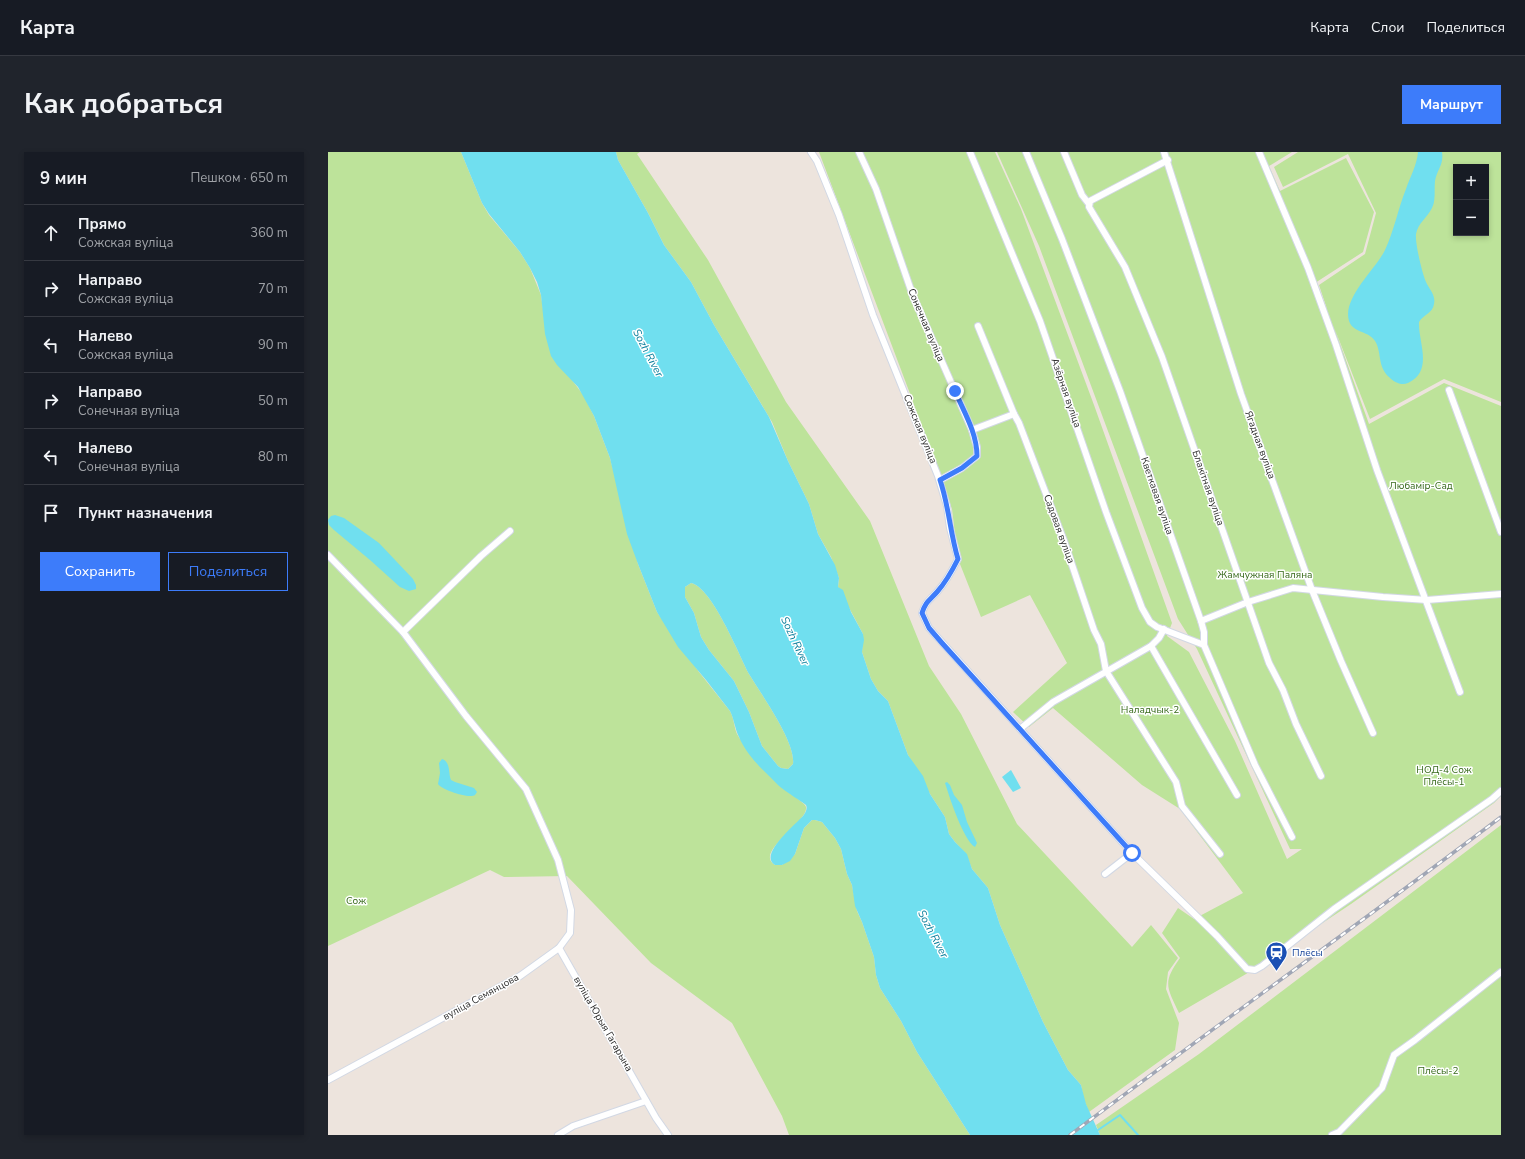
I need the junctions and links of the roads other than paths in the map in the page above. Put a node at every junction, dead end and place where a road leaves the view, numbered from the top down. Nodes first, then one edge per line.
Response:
1 (811, 152) edge
2 (859, 152) edge
3 (970, 152) edge
4 (1026, 152) edge
5 (1064, 152) edge
6 (1164, 152) edge
7 (1259, 152) edge
8 (1168, 160) junction
9 (1089, 204) junction
10 (978, 326) dead end
11 (1449, 390) dead end
12 (1014, 414) junction
13 (972, 430) junction
14 (940, 480) junction
15 (510, 531) dead end
16 (1501, 532) edge
17 (328, 555) edge
18 (1312, 590) junction
19 (1501, 594) edge
20 (1427, 600) junction
21 (1248, 602) junction
22 (1200, 621) junction
23 (1164, 629) junction
24 (403, 632) junction
25 (1204, 645) junction
26 (1151, 646) junction
27 (1106, 671) junction
28 (1460, 692) dead end
29 (1020, 729) junction
30 (1373, 732) dead end
31 (1321, 776) dead end
32 (1501, 791) edge
33 (1237, 795) dead end
34 (1292, 837) dead end
35 (1132, 853) junction
36 (1220, 854) dead end
37 (1105, 874) dead end
38 (559, 948) junction
39 (1501, 972) edge
40 (328, 1080) edge
41 (646, 1100) junction
42 (558, 1135) edge
43 (668, 1135) edge
44 (1332, 1135) edge

1 - 14 street, Сожская вуліца
2 - 13 street, Сонечная вуліца
3 - 23 street, Азёрная вуліца
4 - 22 street, Кветкавая вуліца
5 - 9 street, Блакітная вуліца
6 - 8 street, Ягадная вуліца
7 - 20 street
8 - 9 street
8 - 18 street, Ягадная вуліца
9 - 21 street, Блакітная вуліца
10 - 12 street, Садовая вуліца
11 - 16 street
12 - 13 street
12 - 27 street, Садовая вуліца
13 - 14 street, Сонечная вуліца
14 - 29 street, Сожская вуліца
15 - 24 street
17 - 24 street, вуліца Семянцова
18 - 20 street
18 - 21 street
18 - 30 street, Ягадная вуліца
19 - 20 street
20 - 28 street
21 - 22 street
21 - 31 street, Блакітная вуліца
22 - 25 street, Кветкавая вуліца
23 - 25 street, Азёрная вуліца
23 - 26 street
24 - 38 street, вуліца Семянцова
25 - 34 street, Кветкавая вуліца
26 - 27 street
26 - 33 street
27 - 29 street
27 - 36 street
29 - 35 street, Сожская вуліца
32 - 35 street, Сожская вуліца
35 - 37 street
38 - 40 street, вуліца Семянцова
38 - 41 street, вуліца Юрыя Гагарына
39 - 44 street
41 - 42 street
41 - 43 street, вуліца Юрыя Гагарына

